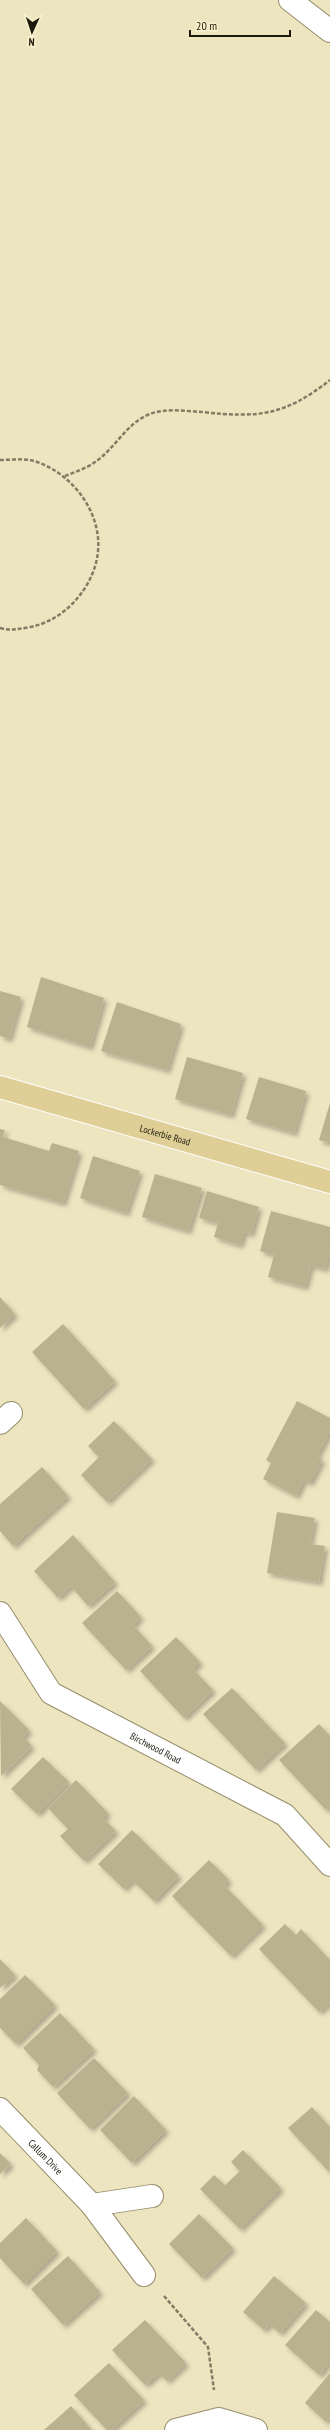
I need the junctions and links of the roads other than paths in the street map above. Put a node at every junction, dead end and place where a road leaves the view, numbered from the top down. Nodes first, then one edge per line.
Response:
1 (290, 0) edge
2 (330, 31) edge
3 (0, 1087) edge
4 (330, 1182) edge
5 (0, 1613) edge
6 (330, 1865) edge
7 (0, 2109) edge
8 (152, 2196) dead end
9 (92, 2205) junction
10 (144, 2275) road end
11 (176, 2430) edge
12 (256, 2430) edge

1 - 2 street
3 - 4 main road, Lockerbie Road
5 - 6 street, Birchwood Road
7 - 9 street, Callum Drive
8 - 9 street
9 - 10 street, Callum Drive
11 - 12 street

